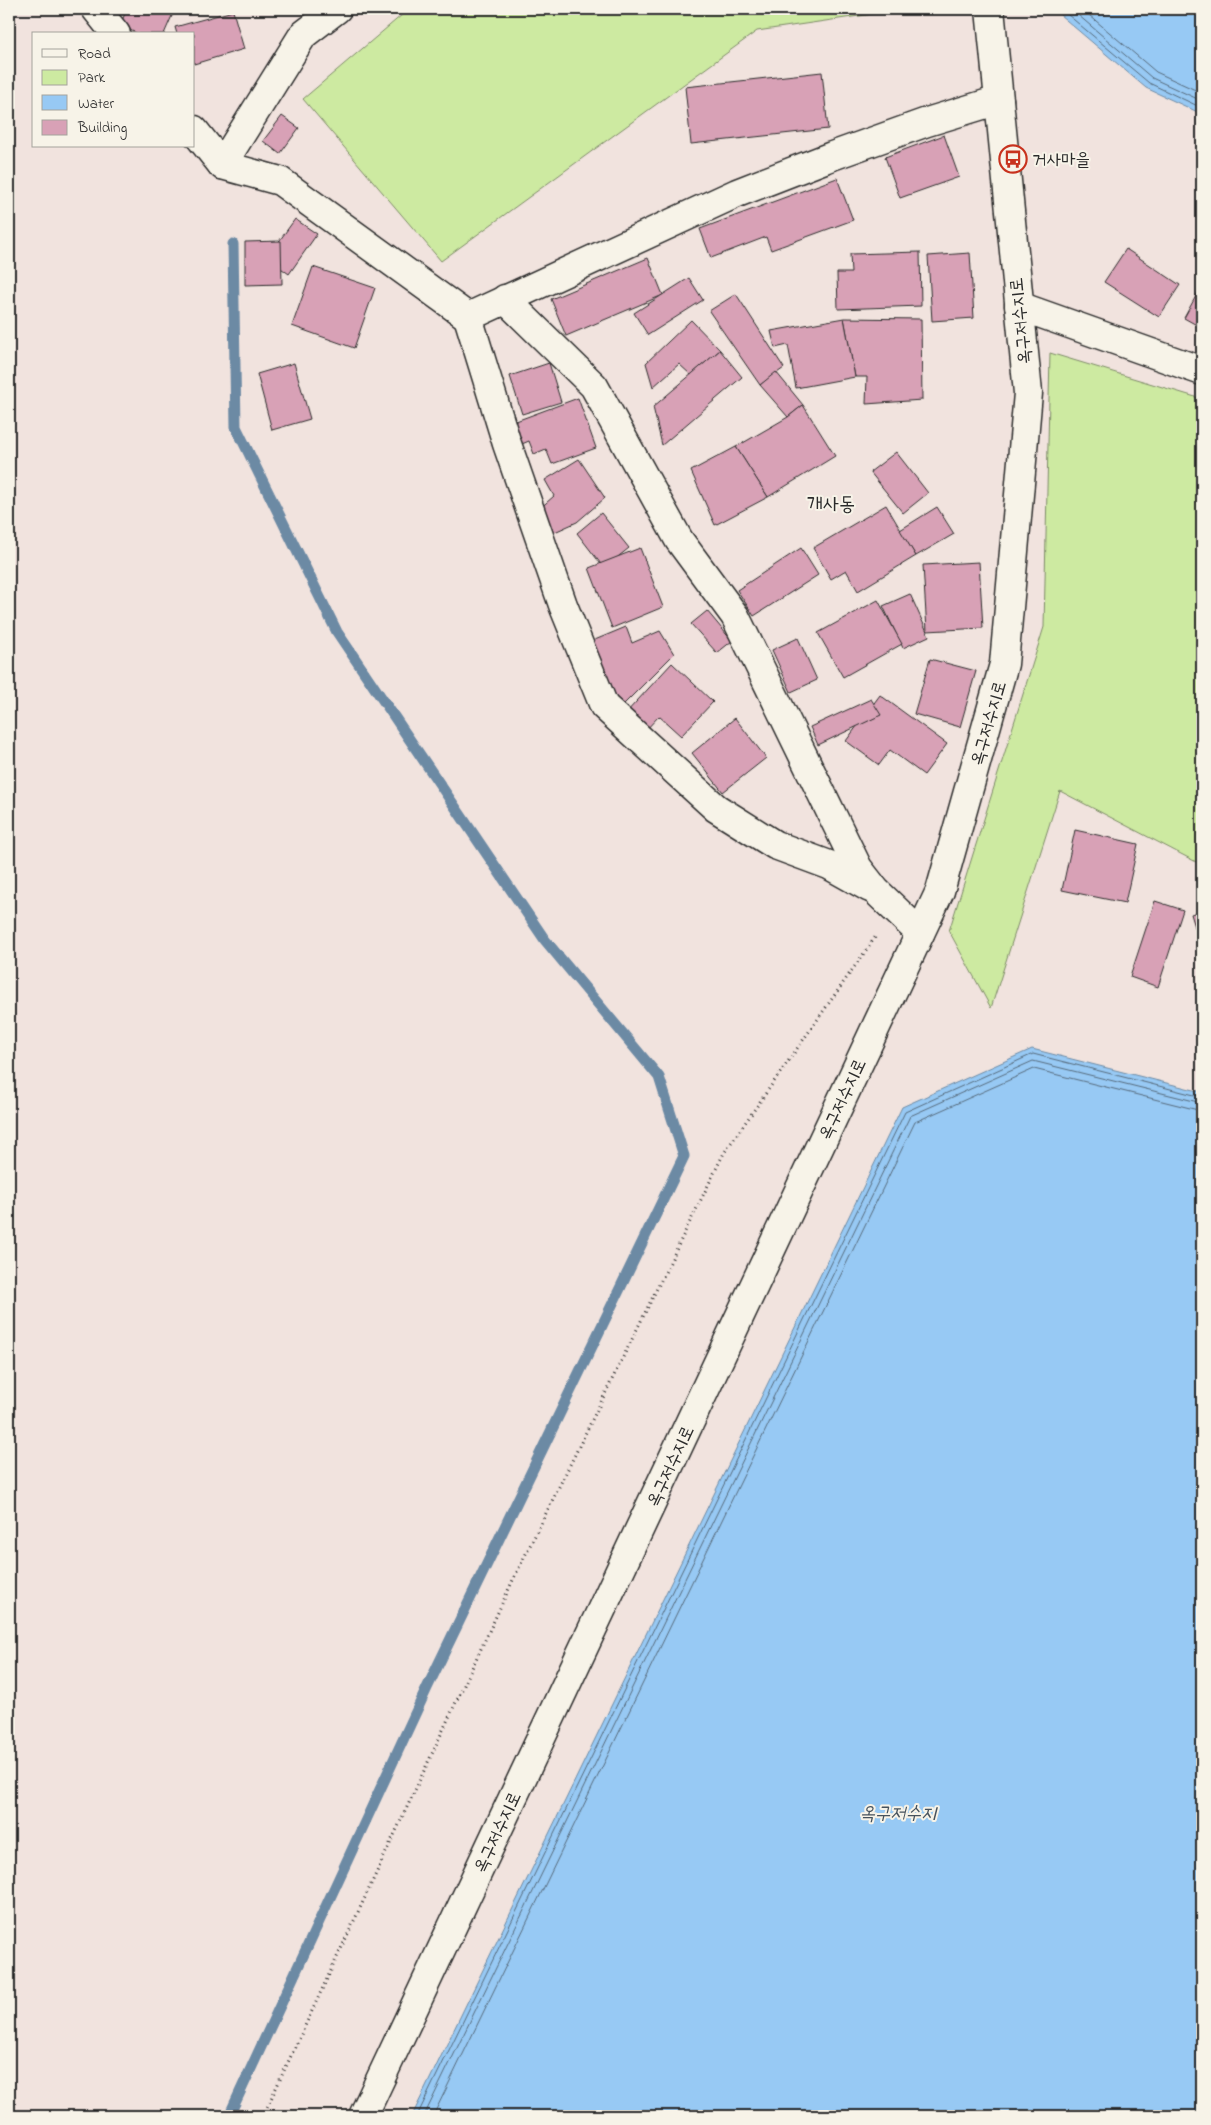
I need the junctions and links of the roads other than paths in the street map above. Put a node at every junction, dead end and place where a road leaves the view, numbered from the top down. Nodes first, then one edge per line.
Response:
1 (96, 9) edge
2 (337, 9) edge
3 (990, 9) edge
4 (114, 32) edge
5 (999, 100) junction
6 (195, 131) edge
7 (222, 165) junction
8 (506, 299) junction
9 (1019, 306) junction
10 (468, 317) junction
11 (1202, 370) edge
12 (885, 900) junction
13 (920, 933) junction
14 (363, 2116) edge

1 - 4 street
2 - 7 street
3 - 5 street, 옥구저수지로
5 - 8 street
5 - 9 street, 옥구저수지로
6 - 7 street
7 - 10 street
8 - 10 street
8 - 12 street
9 - 11 street
9 - 13 street, 옥구저수지로
10 - 12 street
12 - 13 street
13 - 14 street, 옥구저수지로

